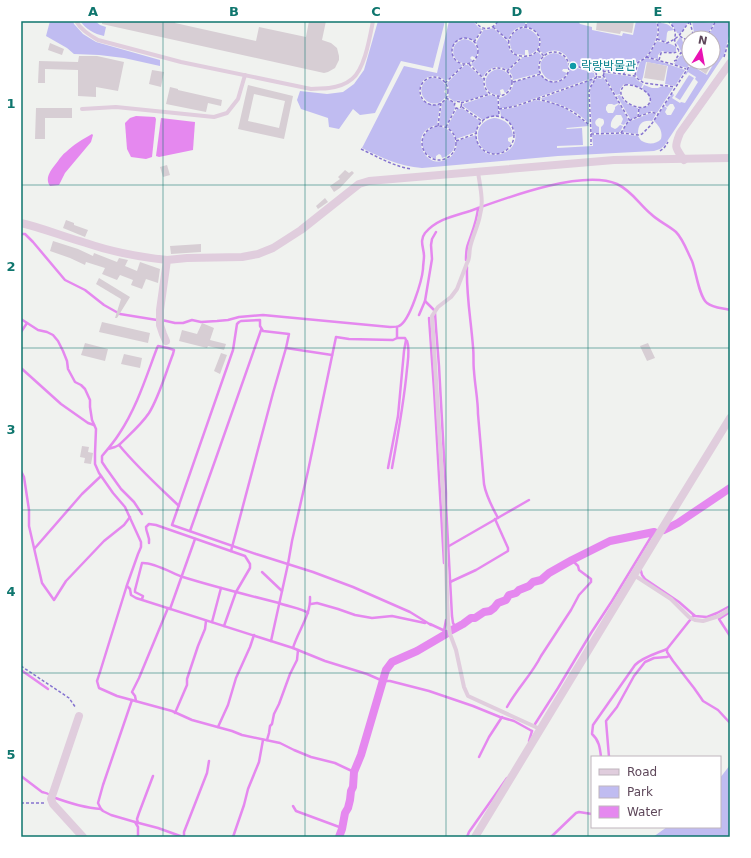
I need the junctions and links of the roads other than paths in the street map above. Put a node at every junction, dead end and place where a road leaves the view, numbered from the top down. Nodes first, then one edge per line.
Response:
1 (76, 21) edge
2 (373, 21) edge
3 (726, 62) edge
4 (245, 75) junction
5 (82, 109) dead end
6 (730, 158) edge
7 (684, 160) junction
8 (478, 172) junction
9 (21, 223) edge
10 (167, 260) junction
11 (166, 341) dead end
12 (730, 418) edge
13 (634, 574) junction
14 (730, 609) edge
15 (79, 716) road end
16 (540, 729) junction
17 (83, 837) edge
18 (475, 837) edge

1 - 4 lane
2 - 4 lane
3 - 7 street
4 - 5 lane
6 - 7 street
7 - 8 street
8 - 10 street
8 - 16 lane
9 - 10 street
10 - 11 street
12 - 13 street
13 - 14 lane
13 - 16 street
15 - 17 street
16 - 18 street

